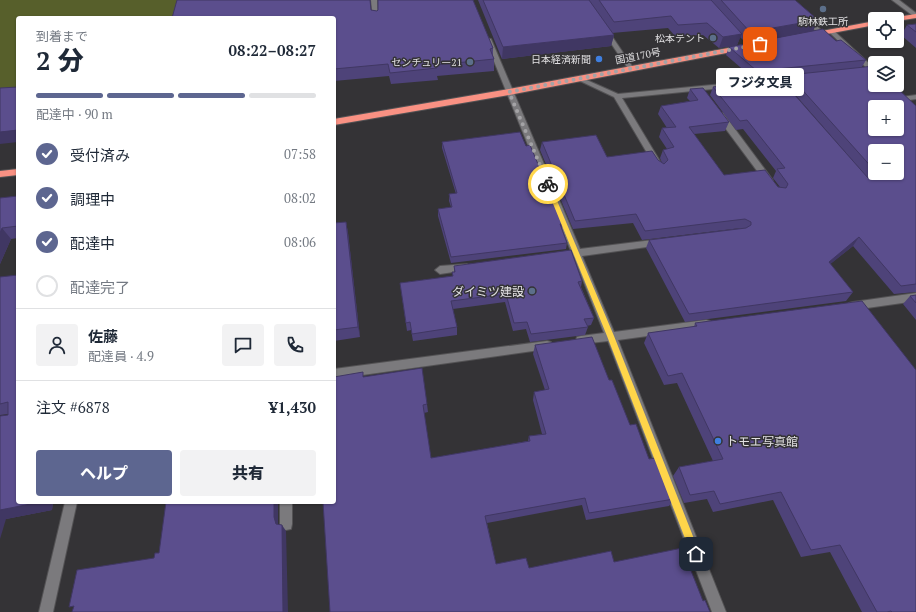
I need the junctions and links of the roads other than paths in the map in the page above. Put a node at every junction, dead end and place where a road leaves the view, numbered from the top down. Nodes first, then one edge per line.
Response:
1 (374, 0) edge
2 (786, 0) edge
3 (895, 0) edge
4 (916, 16) edge
5 (904, 18) edge
6 (376, 20) edge
7 (868, 24) edge
8 (602, 26) edge
9 (484, 29) edge
10 (831, 31) junction
11 (821, 33) junction
12 (799, 37) edge
13 (745, 45) edge
14 (631, 69) junction
15 (868, 69) edge
16 (580, 79) junction
17 (738, 84) edge
18 (509, 92) junction
19 (617, 96) junction
20 (916, 97) edge
21 (713, 106) edge
22 (911, 108) edge
23 (336, 122) edge
24 (660, 168) edge
25 (16, 172) edge
26 (0, 174) edge
27 (773, 186) edge
28 (670, 241) edge
29 (576, 253) junction
30 (561, 255) edge
31 (478, 265) edge
32 (440, 270) dead end
33 (916, 297) edge
34 (861, 305) junction
35 (845, 307) edge
36 (870, 317) edge
37 (720, 322) edge
38 (611, 336) junction
39 (571, 342) edge
40 (555, 344) edge
41 (336, 374) edge
42 (71, 504) edge
43 (286, 504) edge
44 (286, 524) dead end
45 (46, 612) edge
46 (719, 612) edge

1 - 6 street
2 - 11 street
3 - 4 street
4 - 5 highway
7 - 10 highway
8 - 14 street
9 - 18 street
10 - 11 highway
10 - 15 street
11 - 12 highway
13 - 14 highway, 国道170号
14 - 16 highway, 国道170号
16 - 18 highway, 国道170号
16 - 19 street
17 - 19 street
18 - 23 highway, 国道170号
18 - 29 street
19 - 24 street
20 - 22 street
21 - 27 street
25 - 26 highway
28 - 29 street
29 - 30 street
29 - 38 street
31 - 32 street
33 - 34 street
34 - 35 street
34 - 36 street
37 - 38 street
38 - 39 street
38 - 46 street
40 - 41 street
42 - 45 street
43 - 44 street

